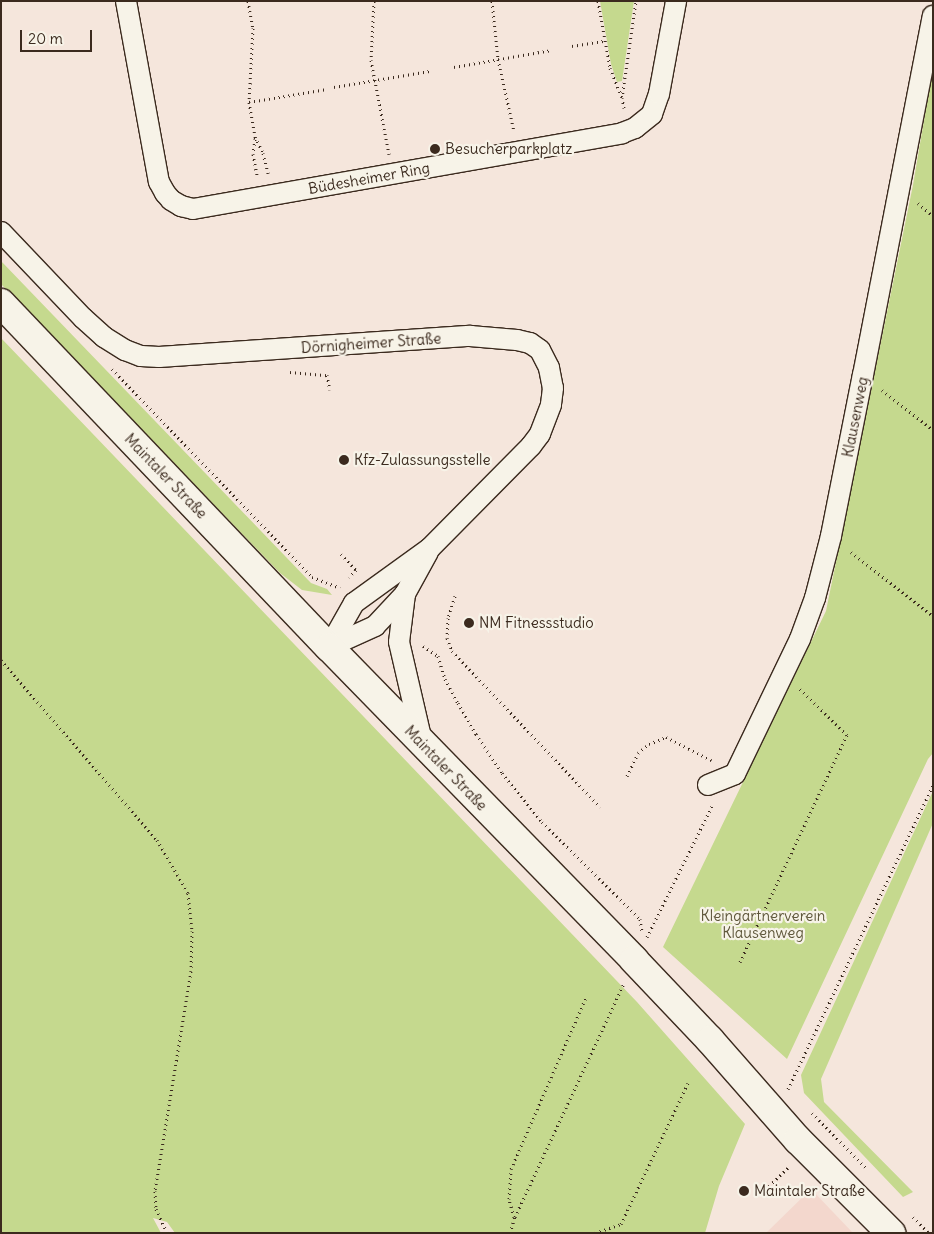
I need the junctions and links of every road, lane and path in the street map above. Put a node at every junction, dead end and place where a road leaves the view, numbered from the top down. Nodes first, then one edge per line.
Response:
1 (126, 1) edge
2 (248, 1) edge
3 (374, 1) edge
4 (492, 1) edge
5 (598, 1) edge
6 (636, 1) edge
7 (676, 1) edge
8 (933, 16) edge
9 (605, 41) junction
10 (572, 46) dead end
11 (550, 50) dead end
12 (498, 59) junction
13 (454, 67) dead end
14 (430, 71) dead end
15 (374, 81) junction
16 (334, 88) dead end
17 (327, 89) dead end
18 (249, 102) junction
19 (513, 125) dead end
20 (255, 137) junction
21 (388, 148) dead end
22 (267, 171) dead end
23 (260, 198) junction
24 (1, 232) edge
25 (1, 303) edge
26 (288, 372) dead end
27 (116, 374) dead end
28 (863, 375) junction
29 (330, 390) dead end
30 (933, 430) edge
31 (831, 536) junction
32 (430, 548) junction
33 (341, 554) dead end
34 (338, 586) junction
35 (405, 594) junction
36 (455, 596) dead end
37 (354, 603) junction
38 (933, 616) edge
39 (399, 642) junction
40 (329, 648) junction
41 (1, 660) edge
42 (784, 672) junction
43 (423, 745) junction
44 (627, 776) dead end
45 (723, 779) junction
46 (933, 784) edge
47 (600, 807) dead end
48 (740, 962) dead end
49 (620, 993) dead end
50 (586, 997) dead end
51 (688, 1083) dead end
52 (787, 1090) dead end
53 (514, 1217) junction
54 (167, 1233) edge
55 (510, 1233) edge
56 (595, 1233) edge
57 (891, 1233) edge

1 - 23 street, Büdesheimer Ring
2 - 18 path
3 - 15 path
4 - 12 path
5 - 9 path
6 - 9 path
7 - 23 street, Büdesheimer Ring
8 - 28 street, Klausenweg
9 - 10 path
11 - 12 path
12 - 13 path
12 - 19 path
14 - 15 path
15 - 16 path
15 - 21 path
17 - 18 path
18 - 20 path
20 - 22 path
20 - 23 path
24 - 32 street, Dörnigheimer Straße
25 - 40 main road, Maintaler Straße
26 - 29 path
27 - 34 path
28 - 30 path
28 - 31 street, Klausenweg
31 - 38 path
31 - 42 street, Klausenweg
32 - 35 street, Dörnigheimer Straße
32 - 37 street, Dörnigheimer Straße
33 - 34 path
34 - 37 path
35 - 39 street, Dörnigheimer Straße
35 - 40 street, Dörnigheimer Straße
36 - 47 path
37 - 40 street, Dörnigheimer Straße
39 - 43 street, Dörnigheimer Straße
39 - 45 path
40 - 43 main road, Maintaler Straße
41 - 54 path
42 - 45 street, Klausenweg
42 - 48 path
43 - 57 main road, Maintaler Straße
44 - 45 path
46 - 52 path
49 - 53 path
50 - 53 path
51 - 56 path
53 - 55 path

